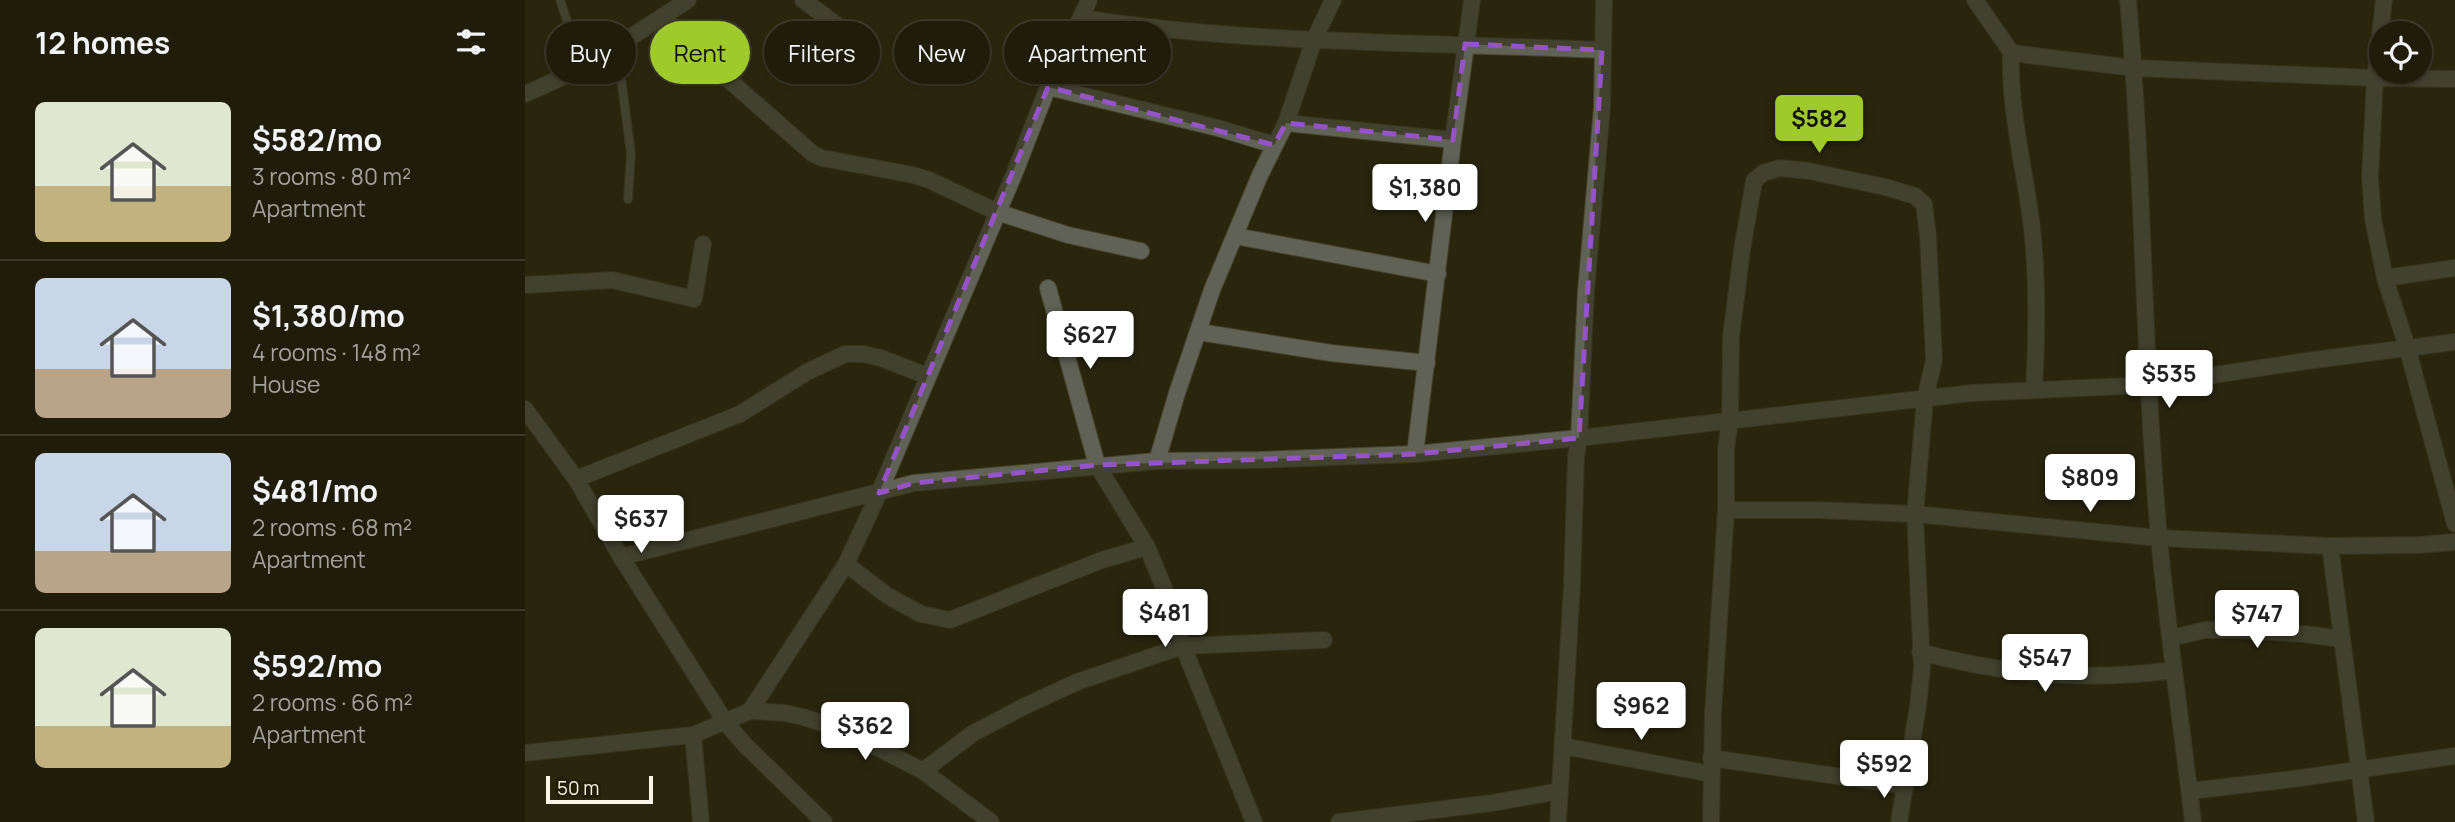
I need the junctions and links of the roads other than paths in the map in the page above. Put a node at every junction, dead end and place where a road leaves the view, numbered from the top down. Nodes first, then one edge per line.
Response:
1 (559, 0) edge
2 (688, 0) edge
3 (803, 0) edge
4 (1089, 0) edge
5 (1333, 0) edge
6 (1472, 0) edge
7 (1604, 0) edge
8 (1975, 0) edge
9 (2128, 0) edge
10 (2384, 0) edge
11 (664, 17) junction
12 (1081, 18) junction
13 (566, 21) edge
14 (831, 21) edge
15 (2382, 21) edge
16 (636, 35) edge
17 (1314, 40) junction
18 (1465, 44) junction
19 (1602, 50) junction
20 (2011, 52) junction
21 (2134, 68) junction
22 (2369, 78) edge
23 (2432, 79) edge
24 (2455, 79) edge
25 (547, 84) edge
26 (622, 84) edge
27 (2375, 84) edge
28 (1048, 87) junction
29 (525, 94) edge
30 (1286, 124) junction
31 (1453, 140) junction
32 (1274, 145) junction
33 (628, 199) dead end
34 (997, 212) junction
35 (1235, 236) junction
36 (703, 244) dead end
37 (1141, 251) dead end
38 (2455, 268) edge
39 (1438, 274) junction
40 (2385, 278) junction
41 (525, 285) edge
42 (1048, 288) dead end
43 (1199, 332) junction
44 (2455, 342) edge
45 (2407, 347) junction
46 (1427, 363) junction
47 (927, 376) junction
48 (2149, 385) junction
49 (2034, 390) junction
50 (1925, 398) junction
51 (525, 409) edge
52 (1730, 421) junction
53 (1579, 438) junction
54 (1415, 454) junction
55 (1157, 461) junction
56 (1097, 465) junction
57 (576, 479) junction
58 (879, 493) junction
59 (1727, 510) junction
60 (1915, 514) junction
61 (2455, 524) edge
62 (2159, 538) junction
63 (2455, 542) edge
64 (1147, 547) junction
65 (2330, 547) junction
66 (621, 557) junction
67 (846, 564) junction
68 (2171, 638) junction
69 (2342, 639) junction
70 (1324, 640) dead end
71 (1183, 646) junction
72 (1920, 652) junction
73 (2174, 670) junction
74 (750, 711) junction
75 (726, 723) junction
76 (693, 735) junction
77 (1563, 746) junction
78 (525, 753) edge
79 (2455, 756) edge
80 (1711, 766) junction
81 (2359, 770) junction
82 (923, 771) junction
83 (1906, 786) junction
84 (1560, 791) junction
85 (2190, 791) junction
86 (701, 822) edge
87 (824, 822) edge
88 (991, 822) edge
89 (1254, 822) edge
90 (1339, 822) edge
91 (1557, 822) edge
92 (1711, 822) edge
93 (1899, 822) edge
94 (2193, 822) edge
95 (2366, 822) edge

1 - 13 lane
2 - 11 street
3 - 14 street
4 - 12 street
5 - 17 street
6 - 18 street
7 - 19 street
8 - 20 street
9 - 21 street
10 - 15 street
11 - 16 street
11 - 34 street
12 - 17 street
12 - 28 street
17 - 18 street
17 - 30 street
18 - 19 street
18 - 31 street
19 - 53 street
20 - 21 street
20 - 49 street
21 - 22 street
21 - 48 street
23 - 24 street
25 - 29 street
26 - 33 lane
27 - 40 street
28 - 32 street
28 - 34 street
30 - 31 street
30 - 32 street
31 - 39 street
32 - 35 street
34 - 37 street
34 - 47 street
35 - 39 street
35 - 43 street
36 - 41 street
38 - 40 street
39 - 46 street
40 - 45 street
42 - 56 street
43 - 46 street
43 - 55 street
44 - 45 street
45 - 48 street
45 - 61 street
46 - 54 street
47 - 57 street
47 - 58 street
48 - 49 street
48 - 62 street
49 - 50 street
50 - 52 street
50 - 52 street
50 - 60 street
51 - 57 street
52 - 53 street
52 - 59 street
53 - 54 street
53 - 77 street
54 - 55 street
55 - 56 street
56 - 58 street
56 - 64 street
57 - 66 street
58 - 66 street
58 - 67 street
59 - 60 street
59 - 80 street
60 - 62 street
60 - 72 street
62 - 65 street
62 - 68 street
63 - 65 street
64 - 67 street
64 - 71 street
65 - 69 street
66 - 75 street
67 - 74 street
68 - 69 street
68 - 73 street
69 - 81 street
70 - 71 street
71 - 82 street
71 - 89 street
72 - 73 street
72 - 83 street
73 - 85 street
74 - 75 street
74 - 82 street
75 - 76 street
75 - 87 street
76 - 78 street
76 - 86 street
77 - 80 street
77 - 84 street
79 - 81 street
80 - 83 street
80 - 92 street
81 - 85 street
81 - 95 street
82 - 88 street
83 - 93 street
84 - 90 street
84 - 91 street
85 - 94 street

